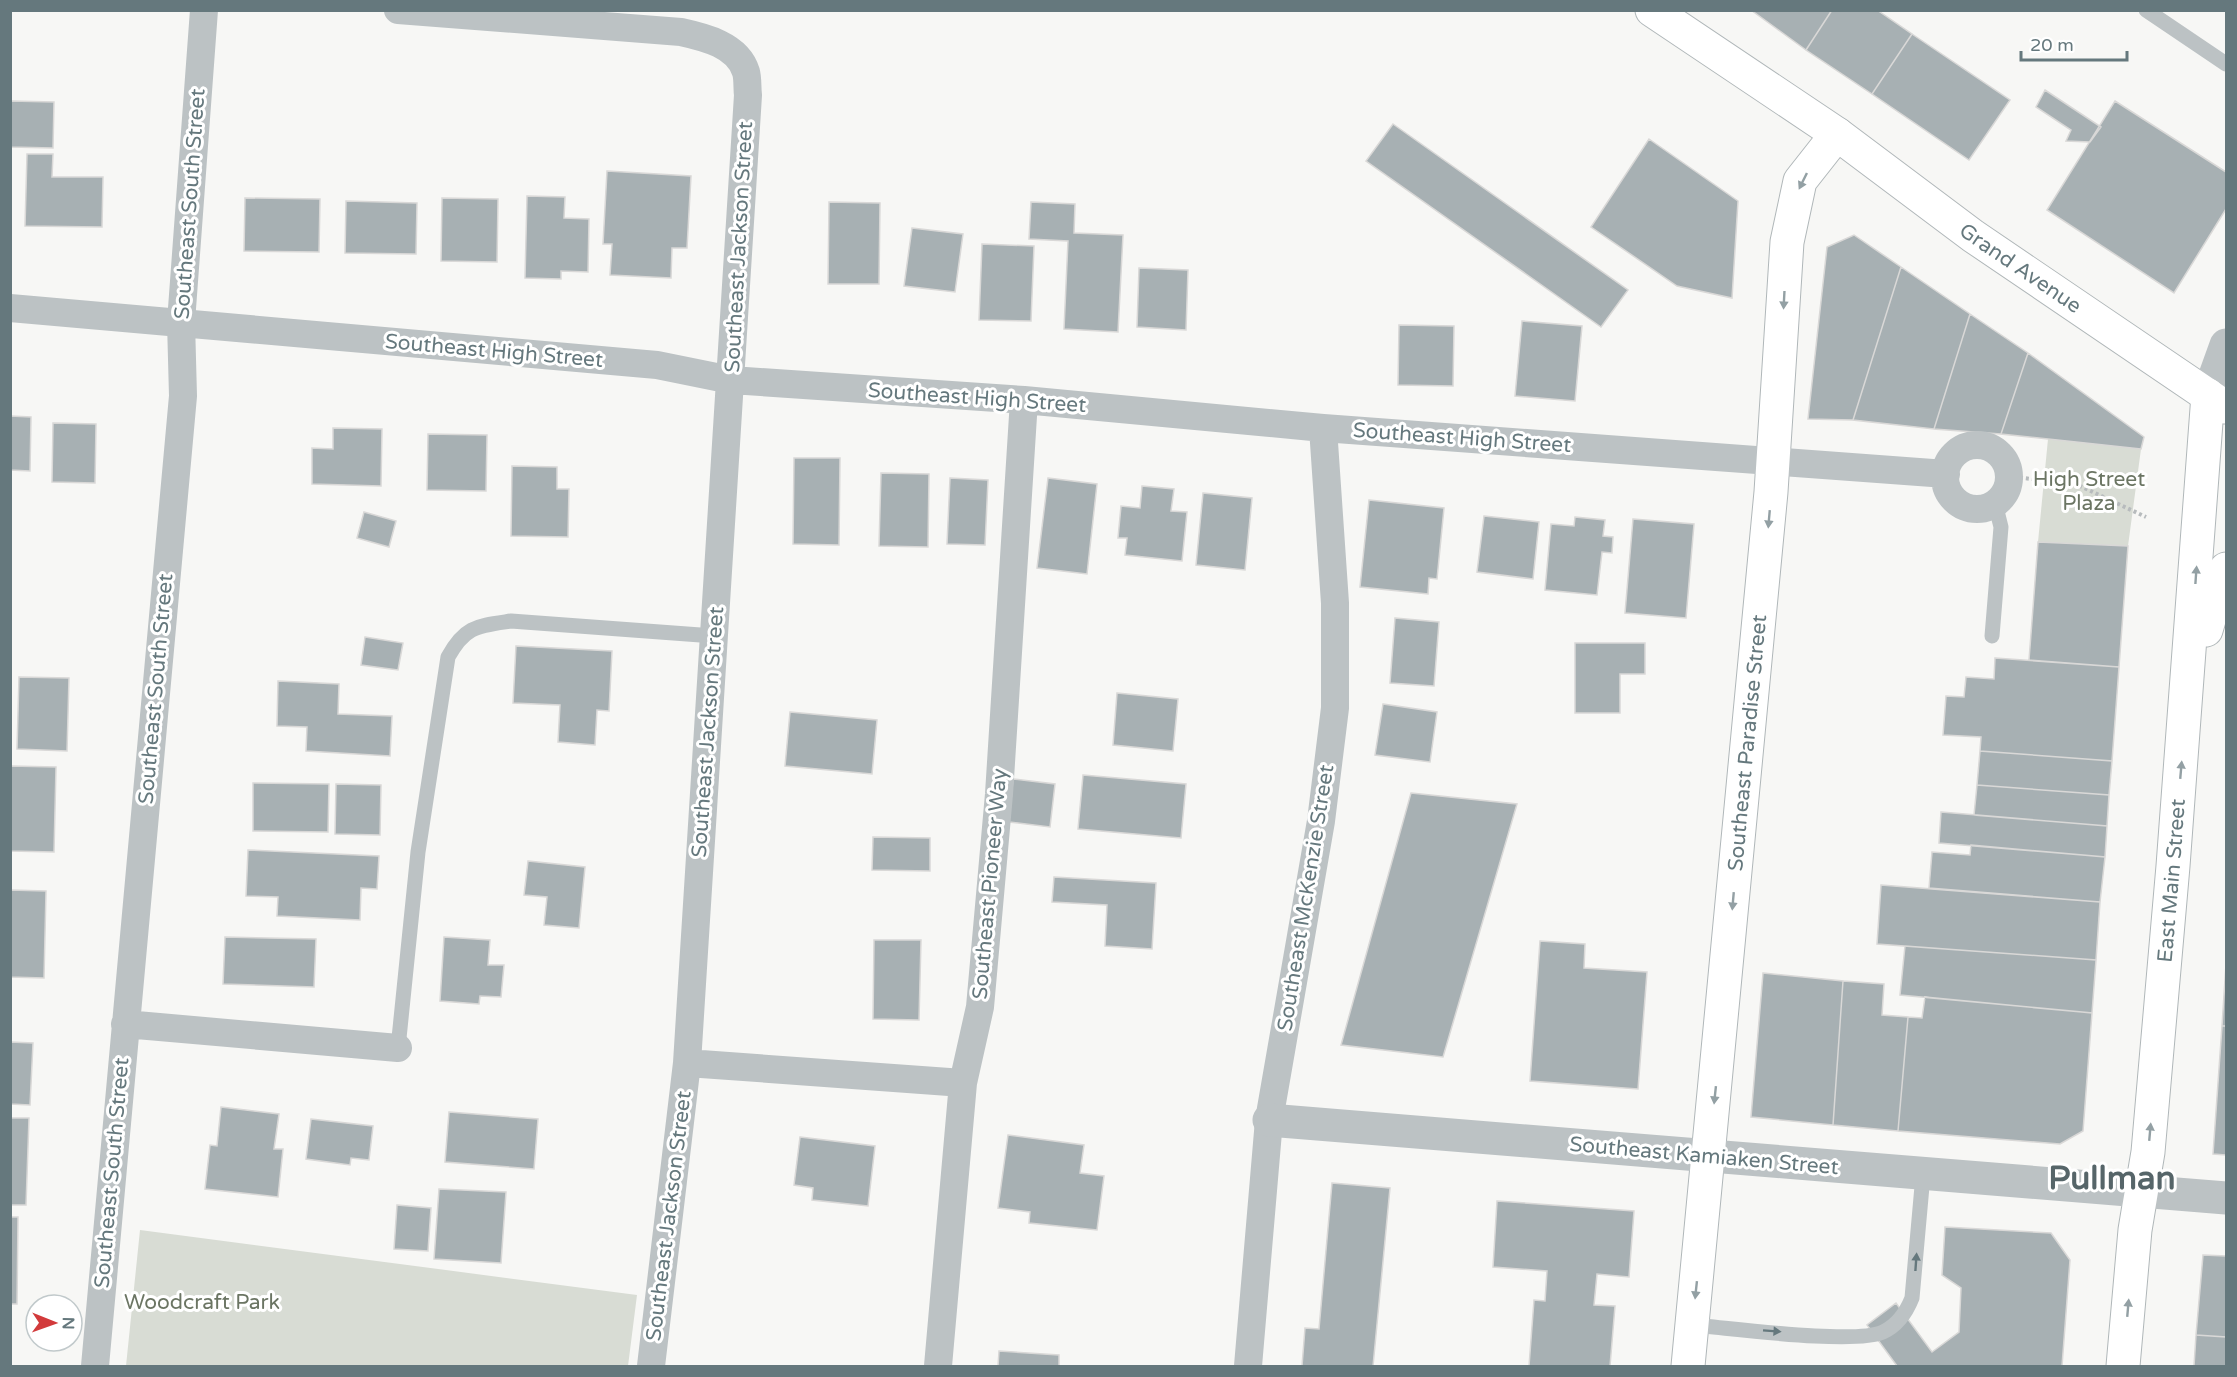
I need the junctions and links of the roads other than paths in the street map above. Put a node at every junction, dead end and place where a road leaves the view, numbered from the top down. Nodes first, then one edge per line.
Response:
1 (204, 10) edge
2 (398, 10) edge
3 (1652, 10) edge
4 (2146, 10) edge
5 (2226, 64) edge
6 (1837, 134) junction
7 (10, 308) edge
8 (181, 322) junction
9 (2226, 345) edge
10 (731, 380) junction
11 (1024, 400) junction
12 (2217, 401) edge
13 (1323, 428) junction
14 (1774, 461) junction
15 (1946, 474) junction
16 (1995, 503) junction
17 (2226, 569) edge
18 (714, 636) junction
19 (1992, 636) dead end
20 (2184, 738) junction
21 (125, 1024) junction
22 (398, 1048) joint
23 (687, 1064) junction
24 (963, 1083) junction
25 (1269, 1120) junction
26 (1709, 1156) junction
27 (1923, 1175) junction
28 (2140, 1190) junction
29 (2226, 1198) edge
30 (1692, 1325) junction
31 (95, 1366) edge
32 (651, 1366) edge
33 (938, 1366) edge
34 (1248, 1366) edge
35 (1688, 1366) edge
36 (2123, 1366) edge

1 - 8 street, Southeast South Street
2 - 10 street, Southeast Jackson Street
3 - 6 main road, Grand Avenue
4 - 5 lane
6 - 12 main road, Grand Avenue
6 -> 14 main road, Southeast Paradise Street
7 - 8 street, Southeast High Street
8 - 10 street, Southeast High Street
8 - 21 street, Southeast South Street
9 - 12 street
10 - 11 street, Southeast High Street
10 - 18 street, Southeast Jackson Street
11 - 13 street, Southeast High Street
11 - 24 street, Southeast Pioneer Way
20 -> 12 main road, East Main Street
13 - 14 street, Southeast High Street
13 - 25 street, Southeast McKenzie Street
14 - 15 street, Southeast High Street
14 -> 26 main road, Southeast Paradise Street
15 - 16 street
15 - 16 street
16 - 19 lane
17 - 20 main road
18 - 22 lane
18 - 23 street, Southeast Jackson Street
28 -> 20 main road, East Main Street
21 - 22 street
21 - 31 street, Southeast South Street
23 - 24 street
23 - 32 street, Southeast Jackson Street
24 - 33 street, Southeast Pioneer Way
25 - 26 street, Southeast Kamiaken Street
25 - 34 street, Southeast McKenzie Street
26 - 27 street, Southeast Kamiaken Street
26 -> 30 main road, Southeast Paradise Street
27 - 28 street, Southeast Kamiaken Street
30 -> 27 lane
28 - 29 street, Southeast Kamiaken Street
36 -> 28 main road, East Main Street
30 - 35 main road, Southeast Paradise Street

